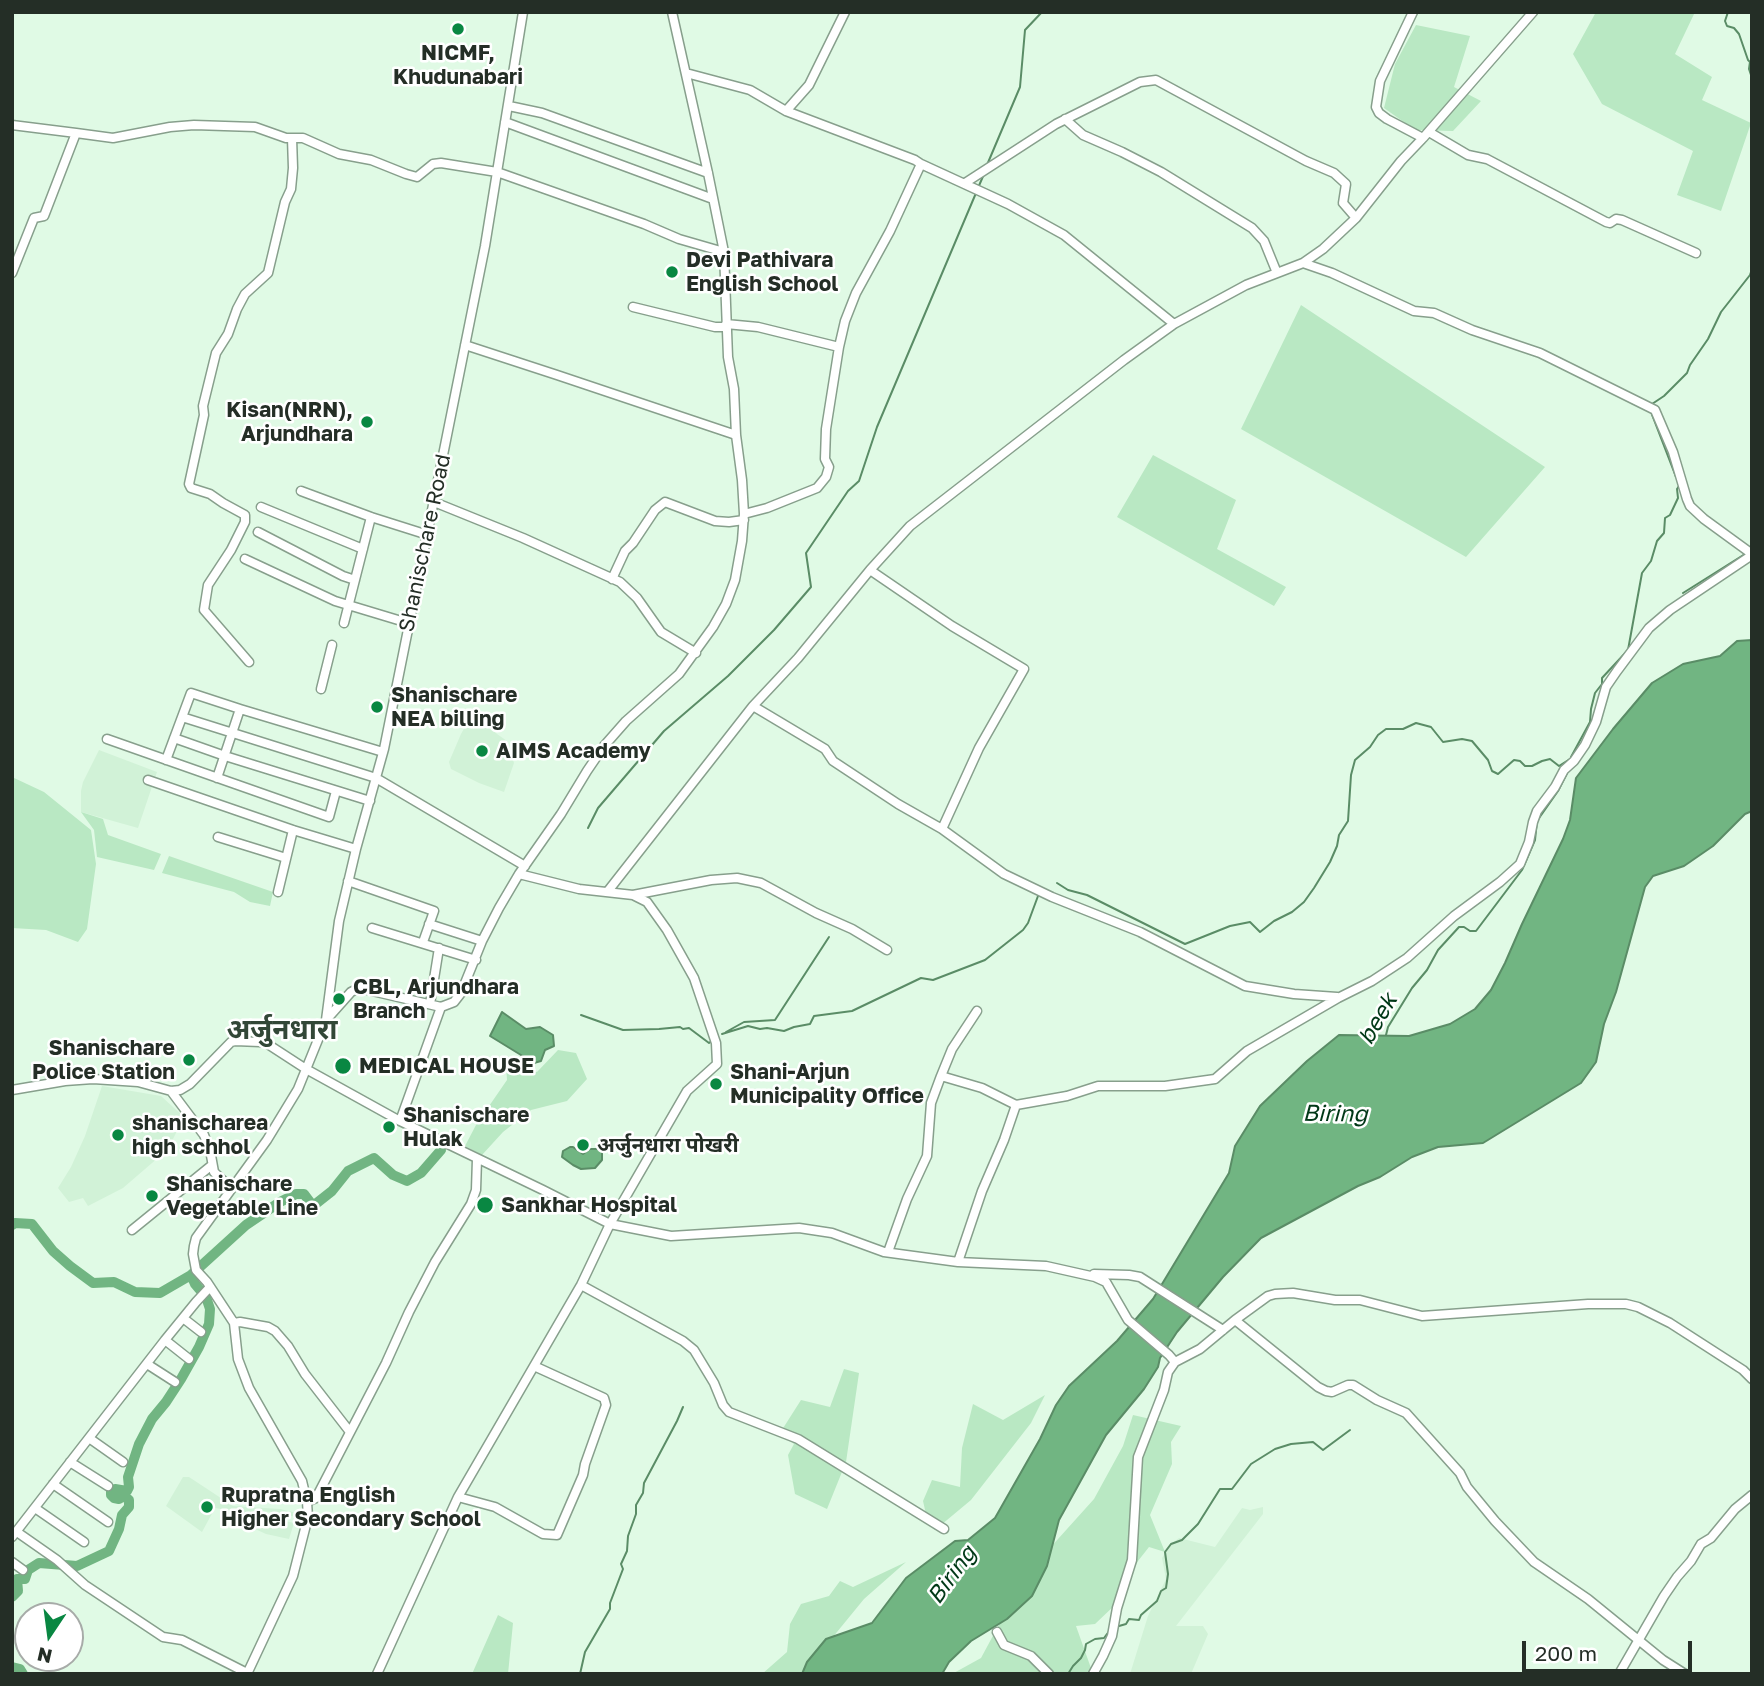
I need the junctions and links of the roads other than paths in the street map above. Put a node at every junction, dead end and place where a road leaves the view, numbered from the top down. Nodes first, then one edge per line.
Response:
1 (523, 12) edge
2 (672, 12) edge
3 (845, 12) edge
4 (1413, 12) edge
5 (1533, 12) edge
6 (686, 73) junction
7 (509, 106) junction
8 (786, 111) junction
9 (1066, 119) junction
10 (505, 122) junction
11 (12, 125) edge
12 (76, 133) junction
13 (1426, 135) junction
14 (292, 138) junction
15 (921, 164) junction
16 (497, 172) junction
17 (708, 173) junction
18 (965, 183) junction
19 (713, 199) junction
20 (1356, 218) junction
21 (724, 252) junction
22 (1696, 253) dead end
23 (1303, 263) junction
24 (12, 273) edge
25 (1277, 273) junction
26 (633, 307) dead end
27 (1174, 324) junction
28 (726, 325) junction
29 (465, 345) junction
30 (839, 347) junction
31 (736, 435) junction
32 (301, 491) dead end
33 (434, 502) junction
34 (261, 507) dead end
35 (371, 517) junction
36 (744, 517) junction
37 (258, 532) dead end
38 (428, 535) junction
39 (363, 549) junction
40 (1752, 555) edge
41 (245, 559) dead end
42 (870, 570) junction
43 (612, 579) junction
44 (355, 580) junction
45 (348, 606) junction
46 (344, 623) dead end
47 (408, 623) junction
48 (332, 645) dead end
49 (696, 653) junction
50 (249, 662) dead end
51 (321, 689) dead end
52 (753, 706) junction
53 (240, 709) junction
54 (182, 717) junction
55 (232, 734) junction
56 (174, 738) junction
57 (107, 739) dead end
58 (383, 752) junction
59 (225, 756) junction
60 (166, 760) junction
61 (217, 778) junction
62 (376, 778) junction
63 (148, 780) dead end
64 (337, 791) junction
65 (370, 801) junction
66 (942, 829) junction
67 (293, 830) junction
68 (218, 837) dead end
69 (356, 849) junction
70 (286, 858) junction
71 (525, 866) junction
72 (519, 874) junction
73 (348, 881) junction
74 (608, 891) junction
75 (278, 892) dead end
76 (633, 895) junction
77 (429, 924) junction
78 (372, 928) dead end
79 (482, 941) junction
80 (423, 942) junction
81 (439, 948) junction
82 (887, 950) dead end
83 (476, 960) junction
84 (1338, 998) junction
85 (430, 1004) junction
86 (441, 1007) junction
87 (977, 1011) dead end
88 (326, 1020) junction
89 (306, 1069) junction
90 (941, 1076) junction
91 (12, 1090) edge
92 (171, 1091) junction
93 (1016, 1105) junction
94 (400, 1121) junction
95 (477, 1158) junction
96 (212, 1165) junction
97 (231, 1188) junction
98 (610, 1224) junction
99 (132, 1230) dead end
100 (888, 1252) junction
101 (958, 1262) junction
102 (1081, 1274) junction
103 (581, 1285) junction
104 (205, 1292) junction
105 (183, 1318) junction
106 (1235, 1320) junction
107 (234, 1323) junction
108 (1223, 1330) junction
109 (201, 1332) dead end
110 (165, 1340) junction
111 (189, 1359) dead end
112 (1172, 1359) junction
113 (147, 1364) junction
114 (534, 1366) junction
115 (1747, 1371) edge
116 (1752, 1379) edge
117 (175, 1382) dead end
118 (350, 1432) junction
119 (89, 1438) junction
120 (70, 1462) junction
121 (123, 1462) dead end
122 (53, 1485) junction
123 (108, 1486) dead end
124 (1752, 1495) edge
125 (458, 1497) junction
126 (307, 1502) junction
127 (35, 1508) junction
128 (108, 1522) dead end
129 (944, 1529) dead end
130 (15, 1534) edge
131 (84, 1542) dead end
132 (12, 1562) edge
133 (23, 1570) dead end
134 (997, 1632) dead end
135 (1637, 1641) junction
136 (247, 1673) edge
137 (377, 1674) edge
138 (1049, 1674) edge
139 (1093, 1674) edge
140 (1619, 1674) edge
141 (1685, 1674) edge

1 - 7 street, Shanischare Road
2 - 6 street
3 - 8 street
4 - 13 street
5 - 13 street
6 - 8 street
6 - 17 street
7 - 10 street, Shanischare Road
7 - 17 street
8 - 15 street
9 - 18 street
9 - 20 street
9 - 25 street
10 - 16 street, Shanischare Road
10 - 19 street
11 - 12 street
12 - 14 street
12 - 24 street
13 - 20 street
13 - 22 street
14 - 16 street
14 - 50 street
15 - 18 street
15 - 30 street
16 - 21 street
16 - 29 street, Shanischare Road
17 - 19 street
18 - 27 street
19 - 21 street
20 - 23 street
21 - 28 street
23 - 25 street
23 - 40 street
25 - 27 street
26 - 28 street
27 - 42 street
28 - 30 street
28 - 31 street
29 - 31 street
29 - 33 street, Shanischare Road
30 - 36 street
31 - 36 street
32 - 35 street
33 - 38 street, Shanischare Road
33 - 43 street
34 - 39 street
35 - 38 street
35 - 39 street
36 - 43 street
36 - 49 street
37 - 44 street
38 - 47 street, Shanischare Road
39 - 44 street
40 - 84 street
41 - 45 street
42 - 52 street
42 - 66 street
43 - 49 street
44 - 45 street
45 - 46 street
45 - 47 street
47 - 58 street, Shanischare Road
48 - 51 street
49 - 71 street
52 - 66 street
52 - 74 street
53 - 54 street
53 - 55 street
53 - 58 street
54 - 55 street
54 - 56 street
55 - 59 street
55 - 62 street
56 - 59 street
56 - 60 street
57 - 60 street
58 - 62 street, Shanischare Road
59 - 61 street
59 - 64 street
60 - 61 street
61 - 64 street
62 - 65 street, Shanischare Road
62 - 71 street
63 - 67 street
64 - 65 street
65 - 69 street, Shanischare Road
66 - 84 street
67 - 69 street
67 - 70 street
68 - 70 street
69 - 73 street, Shanischare Road
70 - 75 street
71 - 72 street
72 - 74 street
72 - 79 street
73 - 77 street
73 - 88 street, Shanischare Road
74 - 76 street
76 - 82 street
76 - 98 street
77 - 79 street
77 - 80 street
78 - 80 street
79 - 83 street
80 - 81 street
81 - 83 street
81 - 85 street
83 - 86 street
84 - 93 street
85 - 86 street
85 - 88 street
86 - 94 street
87 - 90 street
88 - 89 street, Shanischare Road
89 - 92 street
89 - 94 street
89 - 97 street, Shanischare Road
90 - 93 street
90 - 100 street
91 - 92 street
92 - 96 street
93 - 101 street
94 - 95 street
95 - 98 street
95 - 118 street
96 - 97 street
96 - 99 street
97 - 104 street, Shanischare Road
98 - 100 street
98 - 103 street
100 - 101 street
101 - 102 street
102 - 108 street
102 - 112 street
103 - 114 street
103 - 129 street
104 - 105 street
104 - 107 street
105 - 109 street
105 - 110 street
106 - 108 street
106 - 115 street
106 - 135 street
107 - 118 street
107 - 126 street
108 - 112 street
110 - 111 street
110 - 113 street
112 - 139 street
113 - 117 street
113 - 119 street
114 - 125 street
114 - 125 street
115 - 116 street
118 - 126 street
119 - 120 street
119 - 121 street
120 - 122 street
120 - 123 street
122 - 127 street
122 - 128 street
124 - 135 street
125 - 137 street
126 - 136 street
127 - 130 street
127 - 131 street
130 - 136 street
132 - 133 street
134 - 138 street
135 - 140 street
135 - 141 street

